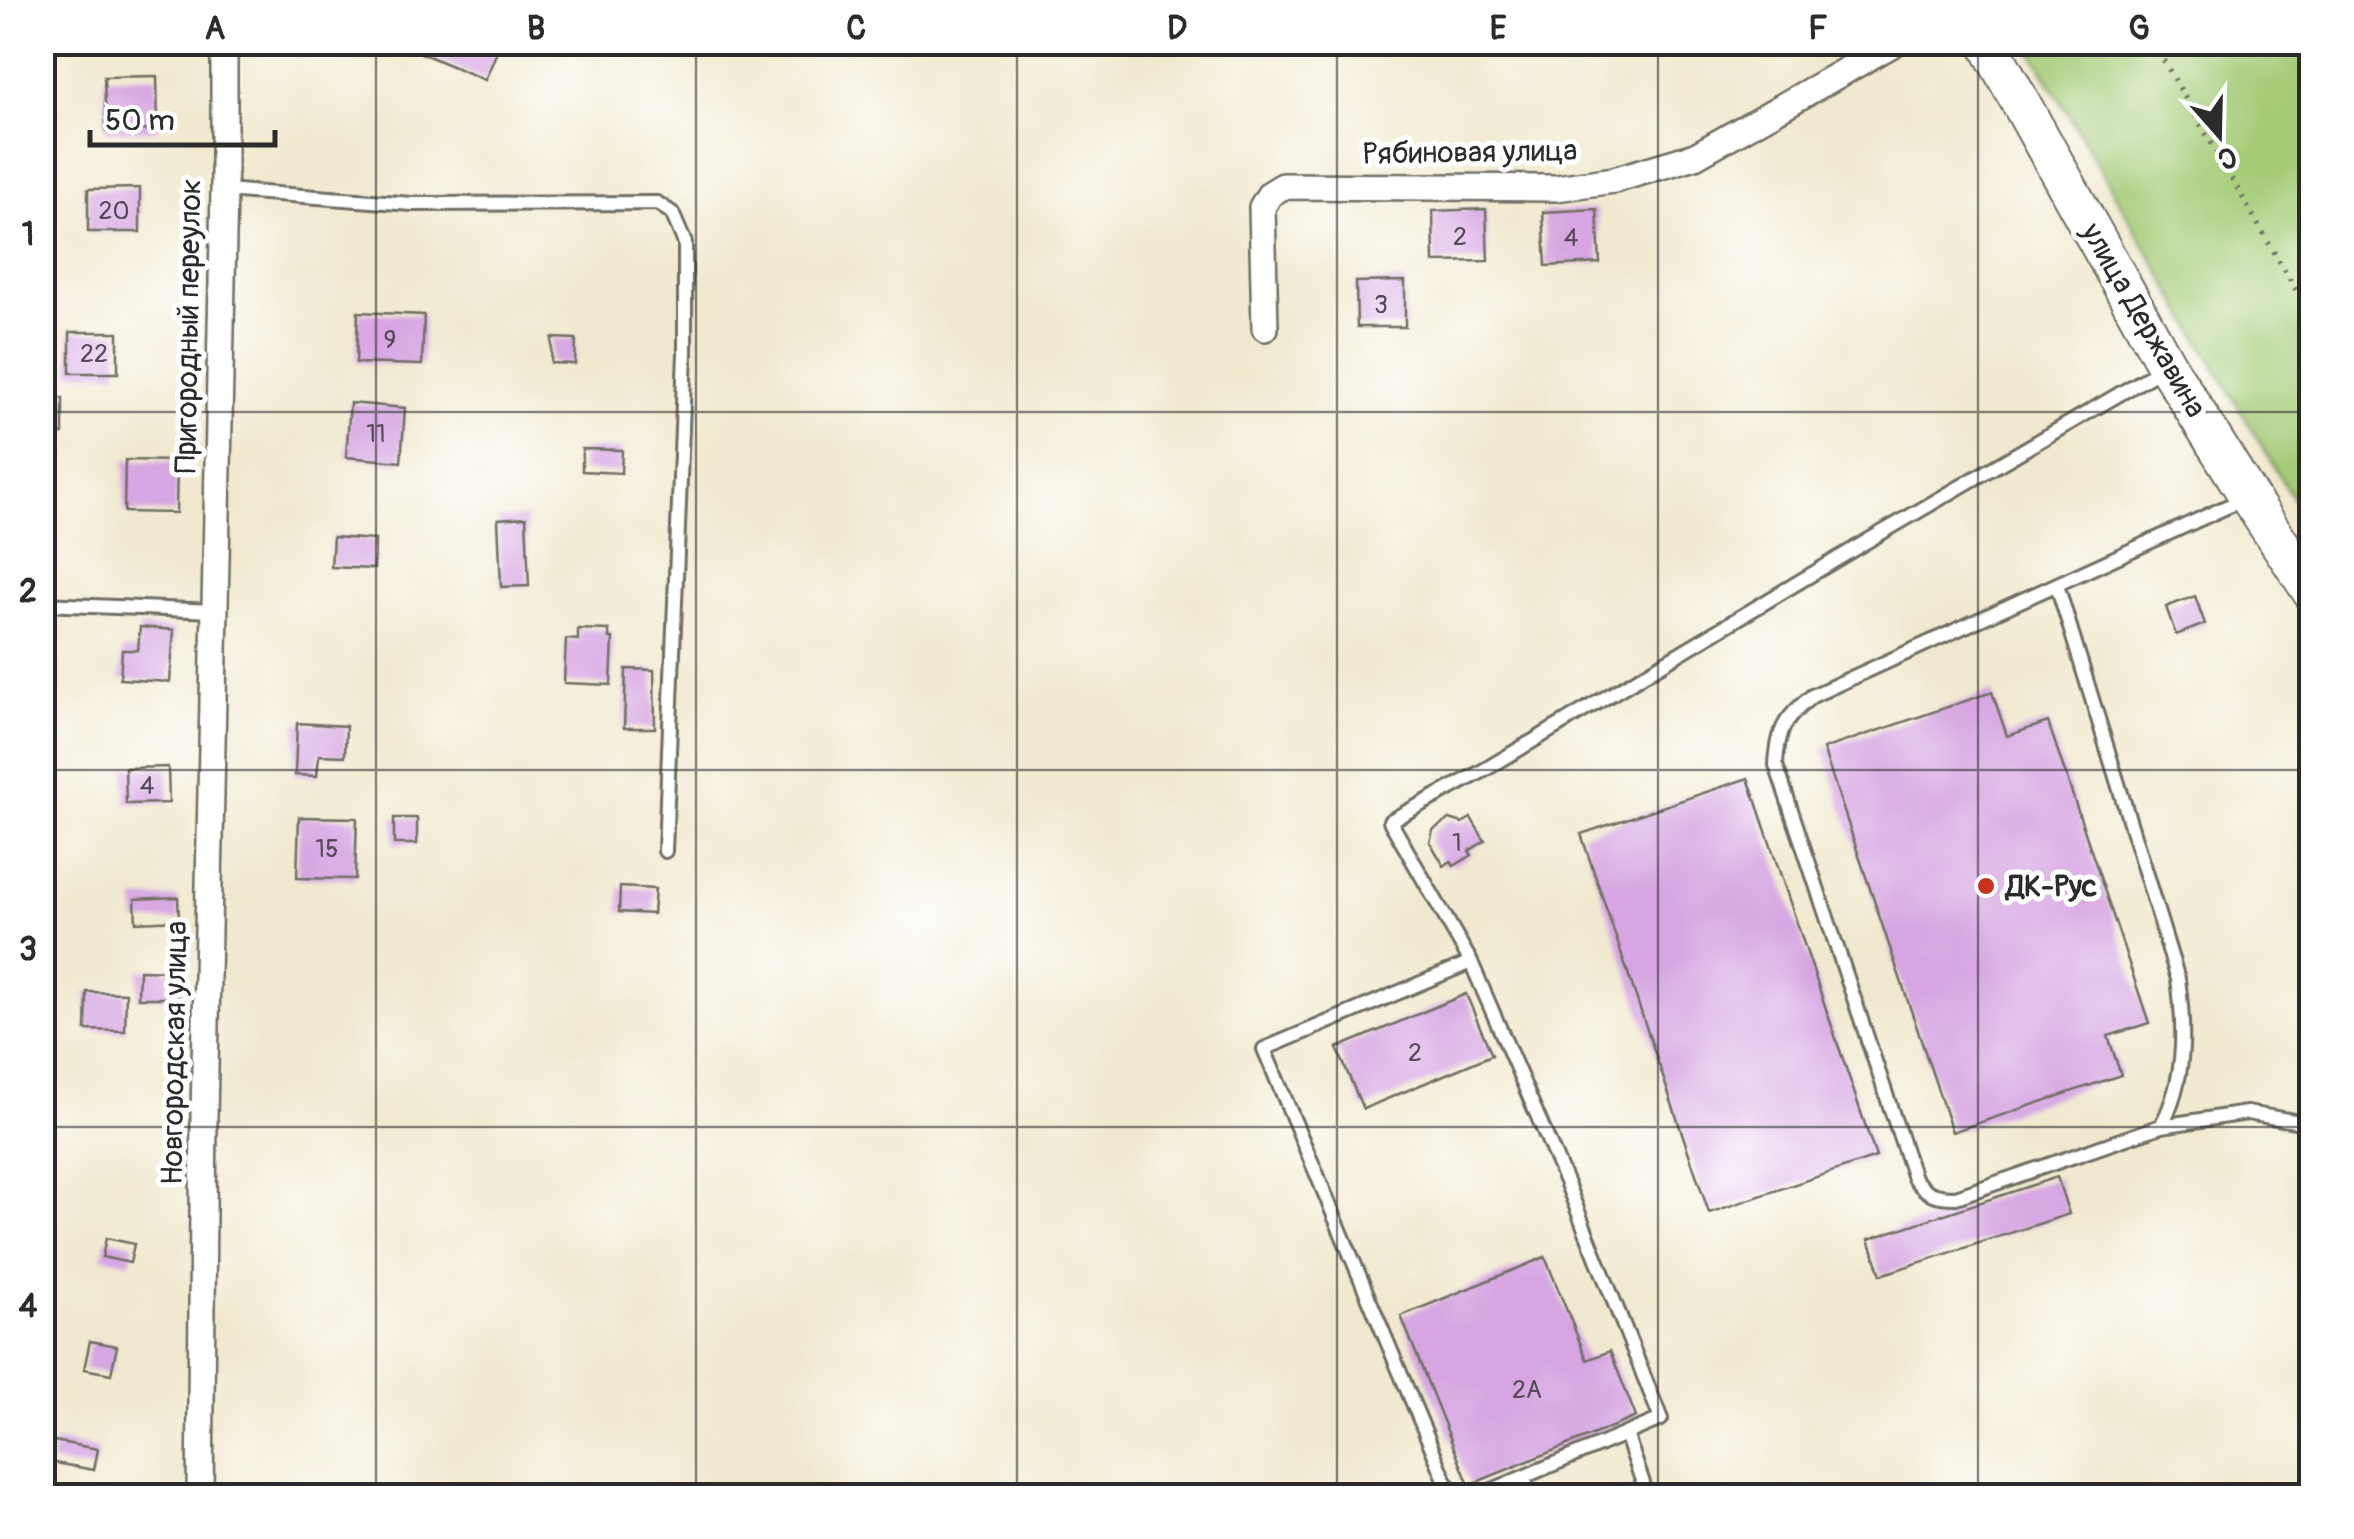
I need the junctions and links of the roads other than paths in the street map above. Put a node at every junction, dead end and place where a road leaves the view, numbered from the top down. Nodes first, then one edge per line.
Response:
1 (224, 42) edge
2 (1896, 42) edge
3 (1987, 42) edge
4 (224, 190) junction
5 (1265, 328) dead end
6 (2168, 366) junction
7 (2248, 497) junction
8 (2057, 585) junction
9 (2312, 592) edge
10 (42, 604) edge
11 (215, 611) junction
12 (665, 851) dead end
13 (1471, 962) junction
14 (2312, 1124) edge
15 (2161, 1126) junction
16 (1626, 1434) junction
17 (1523, 1478) junction
18 (200, 1496) edge
19 (1452, 1496) edge
20 (1478, 1496) edge
21 (1532, 1496) edge
22 (1642, 1496) edge

1 - 4 street, Пригородный переулок
2 - 5 street, Рябиновая улица
3 - 6 main road, улица Державина
4 - 11 street, Пригородный переулок
4 - 12 lane
6 - 7 main road, улица Державина
6 - 13 lane
7 - 8 lane
7 - 9 main road, улица Державина
8 - 15 lane
8 - 15 lane
10 - 11 lane
11 - 18 street, Новгородская улица
13 - 16 lane
13 - 19 lane
14 - 15 lane
16 - 17 lane
16 - 22 lane
17 - 20 lane
17 - 21 lane

